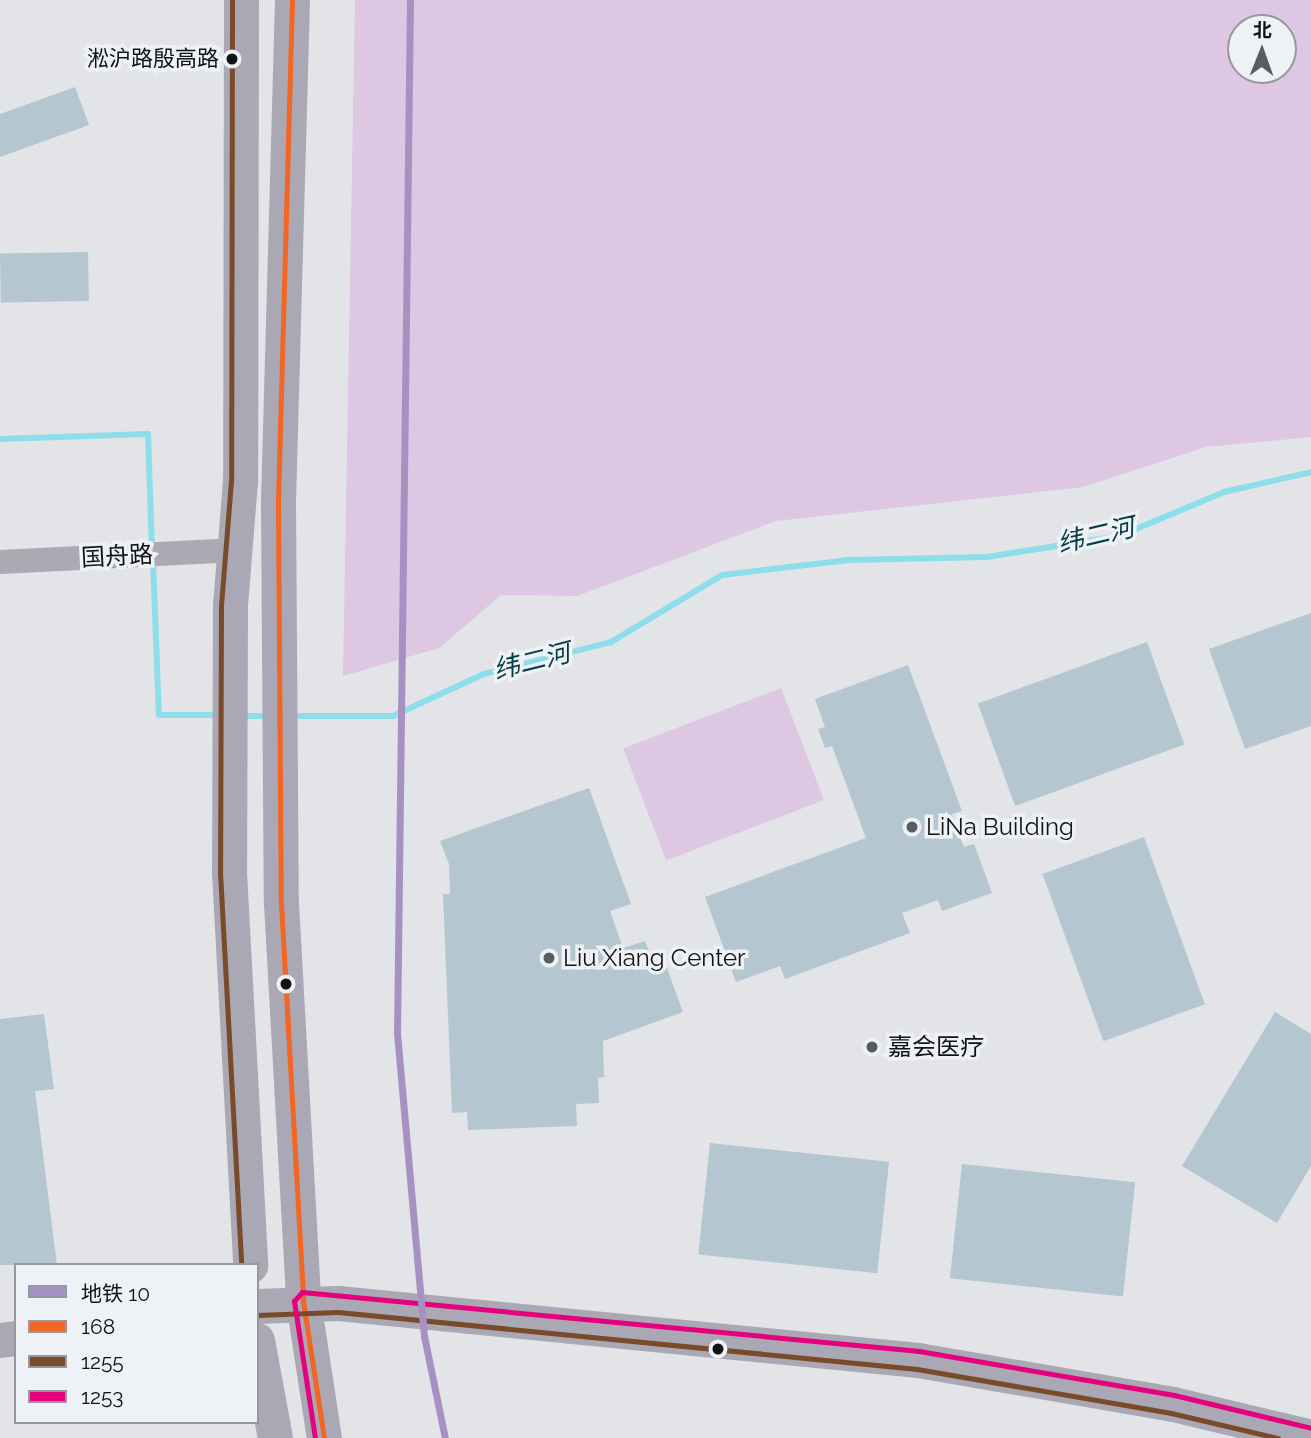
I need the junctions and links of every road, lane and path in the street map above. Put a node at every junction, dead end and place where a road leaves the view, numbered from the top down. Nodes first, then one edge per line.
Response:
1 (241, 0) edge
2 (292, 0) edge
3 (234, 550) junction
4 (279, 550) junction
5 (0, 562) edge
6 (250, 1263) edge
7 (303, 1301) junction
8 (259, 1306) edge
9 (259, 1351) edge
10 (1311, 1437) edge
11 (275, 1438) edge
12 (324, 1438) edge

1 - 3 main road
2 - 4 main road
3 - 4 street, 国舟路
3 - 5 street, 国舟路
3 - 6 main road
4 - 7 main road
7 - 8 main road
7 - 10 main road
7 - 12 main road
9 - 11 main road

